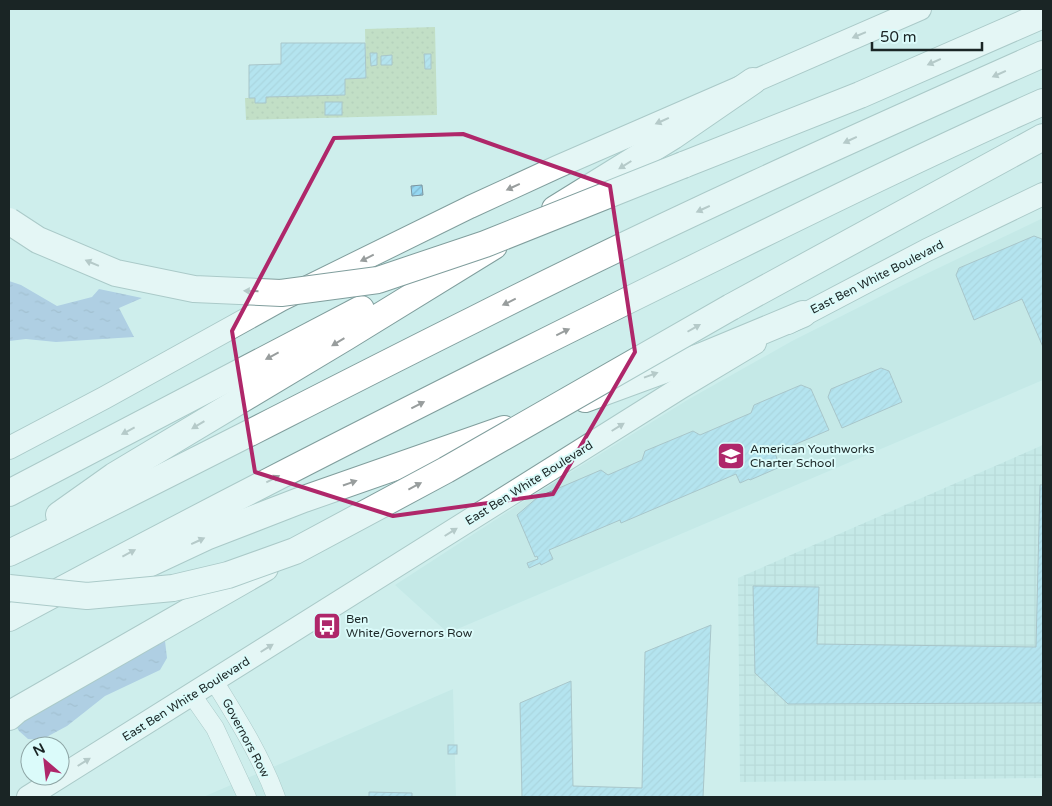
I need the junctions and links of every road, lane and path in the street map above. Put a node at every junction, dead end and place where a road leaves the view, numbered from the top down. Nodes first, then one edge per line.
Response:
1 (920, 9) edge
2 (1043, 14) edge
3 (1043, 54) edge
4 (754, 80) junction
5 (1043, 102) edge
6 (1043, 137) edge
7 (1043, 194) edge
8 (9, 221) edge
9 (486, 244) junction
10 (803, 314) junction
11 (9, 448) edge
12 (9, 493) edge
13 (295, 550) junction
14 (9, 552) edge
15 (9, 588) edge
16 (9, 618) edge
17 (9, 622) edge
18 (214, 681) junction
19 (192, 695) junction
20 (9, 717) edge
21 (28, 797) edge
22 (247, 797) edge
23 (276, 797) edge

1 -> 4 main road
2 -> 9 highway, bridge
3 -> 14 highway
4 -> 11 main road
4 -> 14 highway
16 -> 5 highway
13 -> 6 highway, bridge
7 - 10 main road, East Ben White Boulevard
9 -> 8 highway, bridge
9 -> 12 highway, bridge
17 -> 10 highway
18 -> 10 main road, East Ben White Boulevard
13 - 15 highway, bridge
13 - 20 highway, bridge
18 - 19 main road, East Ben White Boulevard
18 - 23 street, Governors Row
21 -> 19 main road, East Ben White Boulevard
19 - 22 street, Governors Row

